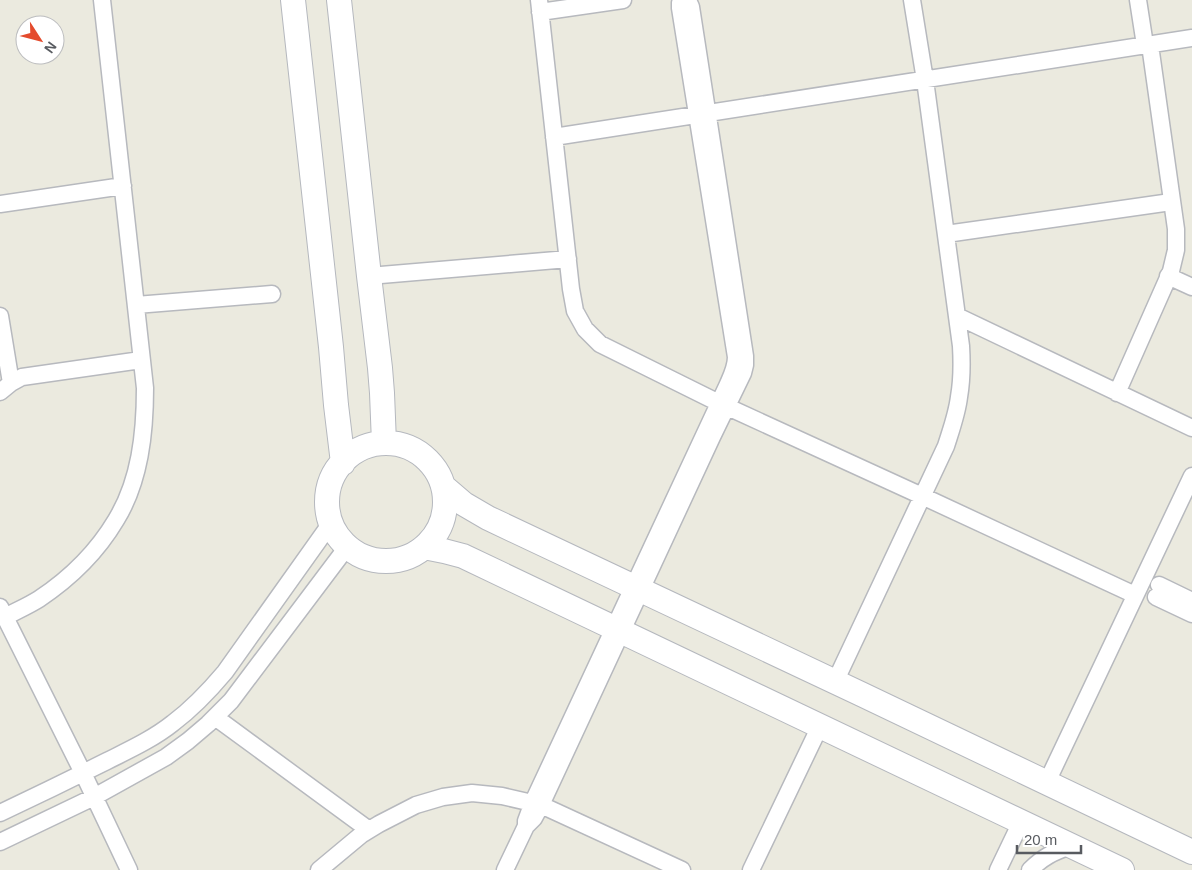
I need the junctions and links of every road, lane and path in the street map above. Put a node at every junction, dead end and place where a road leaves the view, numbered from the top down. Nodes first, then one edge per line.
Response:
1 (102, 0) edge
2 (294, 0) edge
3 (339, 0) edge
4 (564, 0) edge
5 (624, 0) edge
6 (682, 0) edge
7 (688, 0) edge
8 (912, 0) edge
9 (1138, 0) edge
10 (539, 5) edge
11 (1192, 38) edge
12 (1145, 46) junction
13 (925, 80) junction
14 (702, 114) junction
15 (554, 137) junction
16 (122, 186) junction
17 (1163, 198) junction
18 (0, 204) edge
19 (945, 229) junction
20 (568, 264) junction
21 (1170, 271) junction
22 (1192, 275) edge
23 (370, 281) junction
24 (1192, 287) edge
25 (272, 294) dead end
26 (136, 305) junction
27 (0, 316) edge
28 (958, 322) junction
29 (141, 360) junction
30 (5, 387) edge
31 (1113, 391) junction
32 (723, 405) junction
33 (1192, 428) edge
34 (1192, 438) edge
35 (384, 443) junction
36 (343, 463) junction
37 (1192, 476) edge
38 (443, 486) junction
39 (922, 496) junction
40 (331, 523) junction
41 (348, 547) junction
42 (424, 547) junction
43 (637, 588) junction
44 (1136, 595) junction
45 (1192, 601) edge
46 (2, 612) edge
47 (1192, 614) edge
48 (617, 630) junction
49 (836, 682) junction
50 (212, 721) junction
51 (820, 726) junction
52 (83, 773) junction
53 (1047, 782) junction
54 (94, 797) junction
55 (537, 803) junction
56 (0, 813) edge
57 (1021, 822) junction
58 (365, 832) junction
59 (0, 842) edge
60 (1071, 846) junction
61 (1192, 852) edge
62 (129, 870) edge
63 (319, 870) edge
64 (505, 870) edge
65 (682, 870) edge
66 (751, 870) edge
67 (998, 870) edge
68 (1030, 870) edge
69 (1122, 870) edge

1 - 16 street
2 - 36 street
3 - 23 street
4 - 10 street
5 - 10 street
6 - 14 street
7 - 14 street
8 - 13 street
9 - 12 street
10 - 15 street
11 - 12 street
12 - 13 street
12 - 17 street
12 - 21 street
13 - 14 street
13 - 19 street
14 - 15 street
14 - 32 street
15 - 20 street
16 - 18 street
16 - 26 street
17 - 19 street
17 - 31 street
19 - 28 street
20 - 23 street
20 - 32 street
21 - 22 street
21 - 24 street
21 - 31 street
23 - 35 street
25 - 26 street
26 - 29 street
27 - 30 street
28 - 31 street
28 - 34 street
28 - 39 street
29 - 30 street
29 - 46 street
31 - 33 street
32 - 39 street
32 - 43 street
35 - 36 street
35 - 38 street
36 - 40 street
37 - 44 street
38 - 42 street
38 - 43 street
39 - 44 street
39 - 49 street
40 - 41 street
40 - 52 street
41 - 42 street
41 - 50 street
42 - 48 street
43 - 48 street
43 - 49 street
44 - 53 street
45 - 47 street
46 - 52 street
48 - 51 street
48 - 55 street
49 - 53 street
50 - 54 street
50 - 58 street
51 - 57 street
51 - 66 street
52 - 54 street
52 - 56 street
53 - 61 street
54 - 59 street
54 - 62 street
55 - 58 street
55 - 64 street
55 - 65 street
57 - 60 street
57 - 67 street
58 - 63 street
60 - 68 street
60 - 69 street

